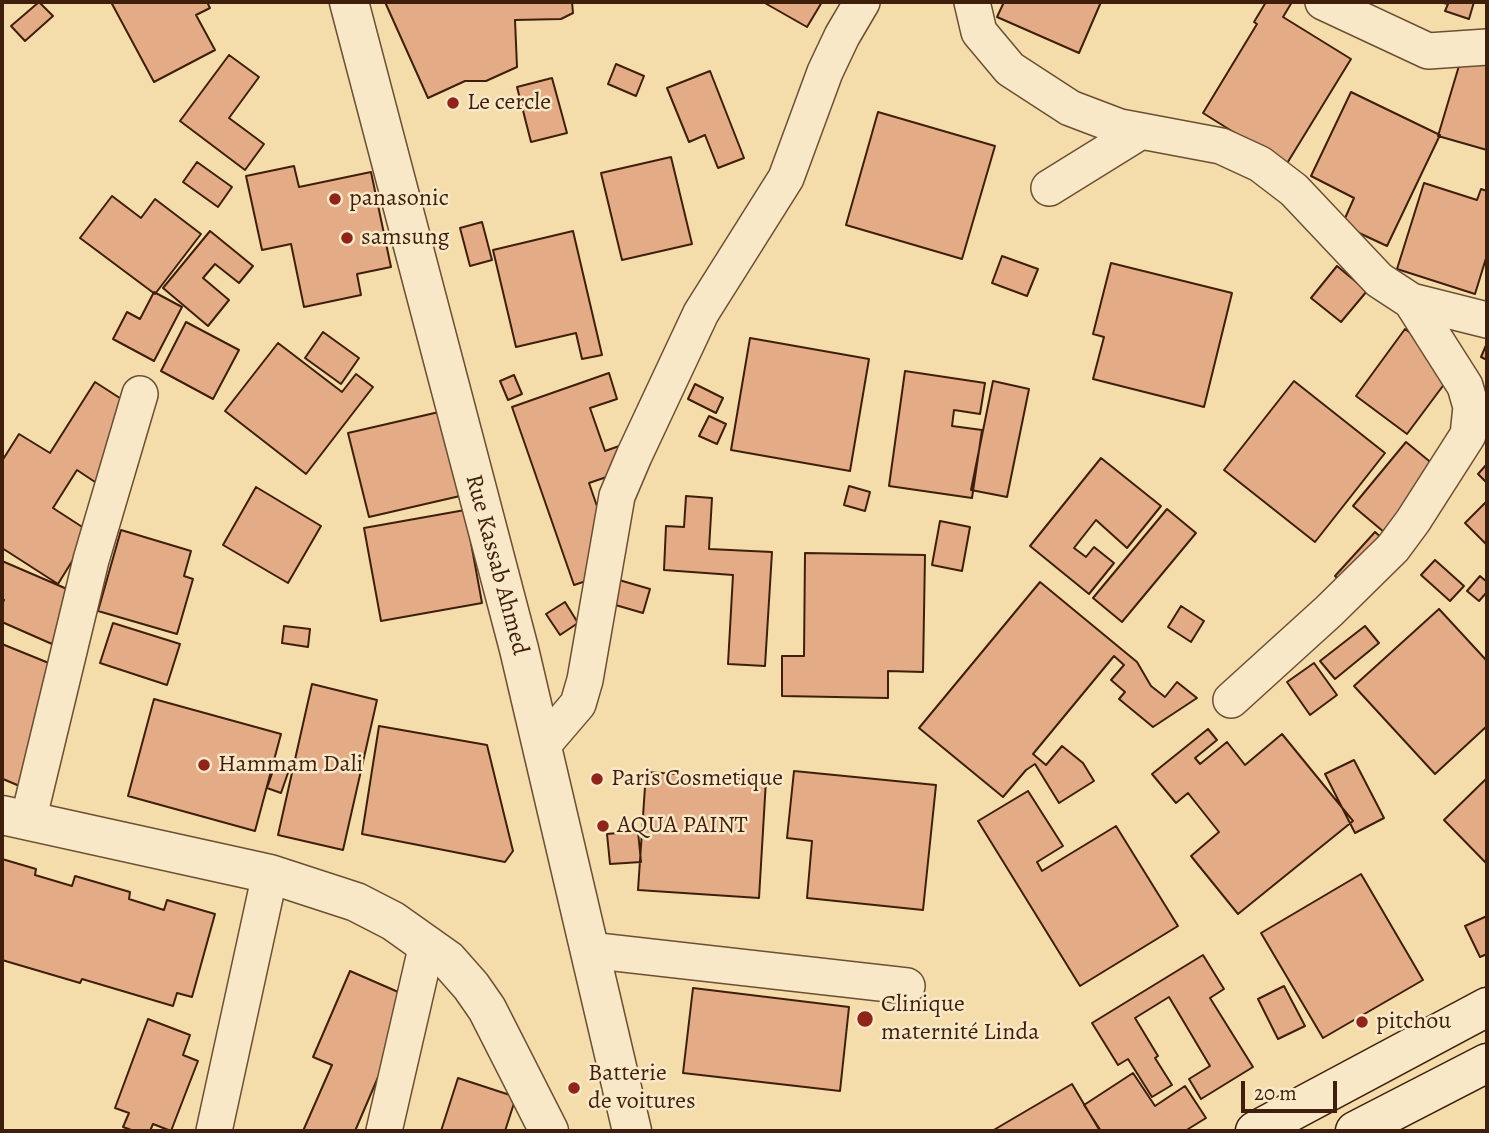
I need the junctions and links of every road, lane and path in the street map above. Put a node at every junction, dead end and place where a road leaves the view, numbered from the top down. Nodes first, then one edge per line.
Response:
1 (349, 2) edge
2 (862, 2) edge
3 (972, 2) edge
4 (1323, 2) edge
5 (1487, 47) edge
6 (1141, 131) junction
7 (1049, 188) dead end
8 (1411, 301) junction
9 (1487, 320) edge
10 (140, 394) dead end
11 (1231, 700) dead end
12 (542, 746) junction
13 (15, 818) edge
14 (270, 874) junction
15 (427, 944) junction
16 (589, 950) junction
17 (907, 986) dead end
18 (1487, 1007) edge
19 (1487, 1063) edge
20 (214, 1131) edge
21 (384, 1131) edge
22 (549, 1131) edge
23 (632, 1131) edge
24 (1255, 1131) edge
25 (1355, 1131) edge

1 - 12 street, Rue Kassab Ahmed
2 - 12 street
3 - 6 street
4 - 5 street
6 - 7 street
6 - 8 street
8 - 9 street
8 - 11 street
10 - 13 street
12 - 16 street, Rue Kassab Ahmed
13 - 14 street
14 - 15 street
14 - 20 street
15 - 21 street
15 - 22 street
16 - 17 street
16 - 23 street, Rue Kassab Ahmed
18 - 24 street
19 - 25 street

